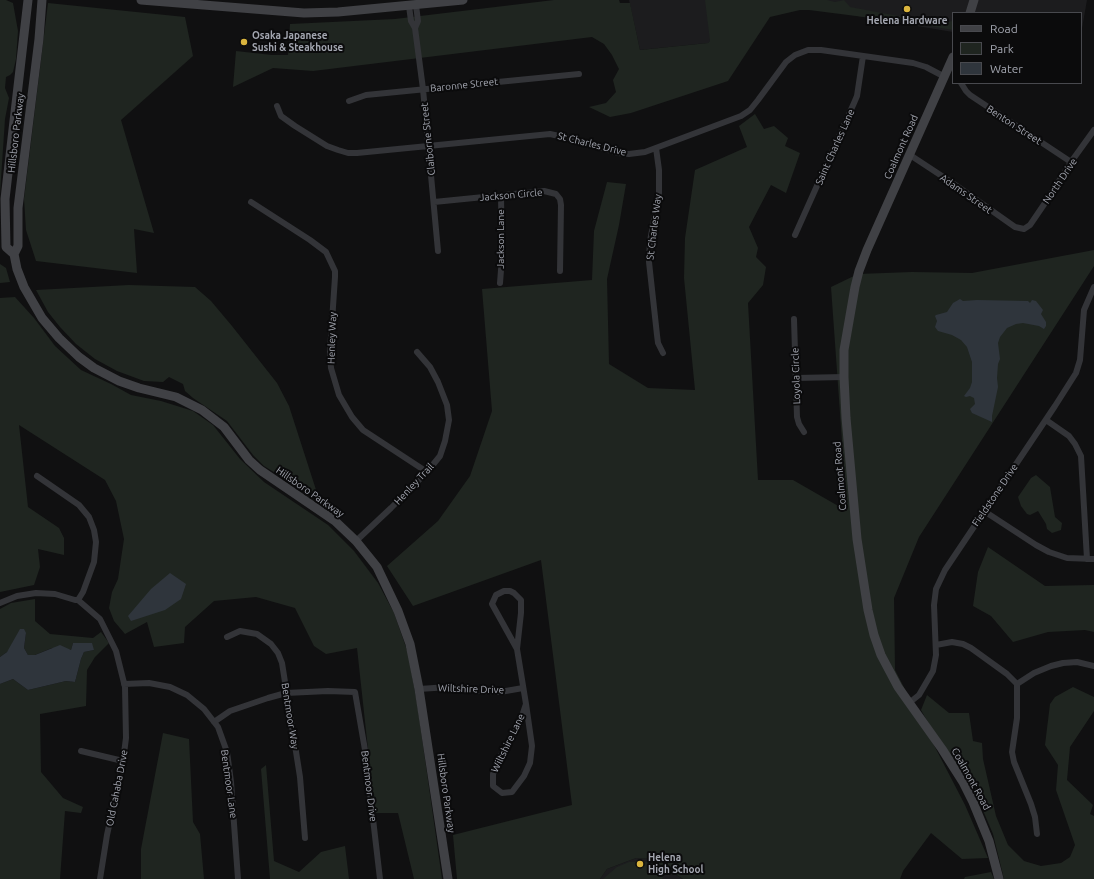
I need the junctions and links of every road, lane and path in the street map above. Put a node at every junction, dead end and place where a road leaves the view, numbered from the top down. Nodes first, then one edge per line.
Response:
1 (28, 0) edge
2 (42, 0) edge
3 (141, 0) edge
4 (463, 0) edge
5 (974, 0) edge
6 (413, 4) edge
7 (970, 12) edge
8 (863, 56) junction
9 (952, 60) edge
10 (579, 74) dead end
11 (945, 77) junction
12 (962, 84) edge
13 (18, 85) junction
14 (32, 85) junction
15 (423, 89) junction
16 (349, 101) dead end
17 (277, 106) dead end
18 (1094, 130) edge
19 (428, 145) junction
20 (656, 148) junction
21 (910, 156) junction
22 (1071, 162) junction
23 (500, 196) junction
24 (251, 202) dead end
25 (434, 202) junction
26 (1024, 229) joint
27 (795, 235) dead end
28 (438, 251) dead end
29 (14, 254) junction
30 (560, 271) dead end
31 (500, 283) dead end
32 (1094, 287) edge
33 (794, 319) dead end
34 (417, 352) dead end
35 (663, 353) dead end
36 (844, 377) junction
37 (796, 378) junction
38 (1046, 420) junction
39 (804, 432) dead end
40 (427, 472) junction
41 (37, 476) dead end
42 (984, 511) junction
43 (356, 541) junction
44 (1087, 559) junction
45 (1094, 559) edge
46 (78, 600) junction
47 (0, 603) edge
48 (227, 637) dead end
49 (936, 644) junction
50 (517, 650) dead end
51 (1094, 666) edge
52 (124, 684) junction
53 (1016, 684) junction
54 (522, 688) junction
55 (419, 689) junction
56 (286, 693) junction
57 (909, 703) junction
58 (526, 704) junction
59 (214, 722) junction
60 (81, 751) dead end
61 (123, 761) junction
62 (1037, 834) dead end
63 (305, 838) dead end
64 (100, 879) edge
65 (238, 879) edge
66 (380, 879) edge
67 (448, 879) edge
68 (999, 879) edge

1 - 13 street, Hillsboro Parkway
2 - 14 street, Hillsboro Parkway
3 - 6 street
4 - 6 street
5 - 7 street
6 - 15 street, Claiborne Street
8 - 11 street, St Charles Drive
8 - 20 street, St Charles Drive
8 - 27 street, Saint Charles Lane
9 - 11 street, Coalmont Road
10 - 15 street, Baronne Street
11 - 21 street, Coalmont Road
12 - 22 street, Benton Street
13 - 14 street, Hillsboro Parkway
13 - 29 street, Hillsboro Parkway
14 - 29 street, Hillsboro Parkway
15 - 16 street, Baronne Street
15 - 19 street, Claiborne Street
17 - 19 street, St Charles Drive
18 - 22 street, North Drive
19 - 20 street, St Charles Drive
19 - 25 street, Claiborne Street
20 - 35 street, St Charles Way
21 - 26 street, Adams Street
21 - 36 street, Coalmont Road
22 - 26 street, North Drive
23 - 25 street, Jackson Circle
23 - 30 street, Jackson Circle
23 - 31 street, Jackson Lane
24 - 40 street, Henley Way
25 - 28 street, Claiborne Street
29 - 43 street, Hillsboro Parkway
32 - 38 street, Fieldstone Drive
33 - 37 street, Loyola Circle
34 - 40 street, Henley Trail
36 - 37 street
36 - 57 street, Coalmont Road
37 - 39 street, Loyola Circle
38 - 42 street, Fieldstone Drive
38 - 44 street
40 - 43 street, Henley Trail
41 - 46 street
42 - 44 street
42 - 49 street, Fieldstone Drive
43 - 55 street, Hillsboro Parkway
44 - 45 street
46 - 47 street, Old Cahaba Drive
46 - 52 street, Old Cahaba Drive
48 - 56 street, Bentmoor Way
49 - 53 street
49 - 57 street, Fieldstone Drive
50 - 54 street, Wiltshire Lane
51 - 53 street
52 - 59 street, Bentmoor Lane
52 - 61 street, Old Cahaba Drive
53 - 62 street
54 - 55 street, Wiltshire Drive
54 - 58 street, Wiltshire Lane
55 - 67 street, Hillsboro Parkway
56 - 59 street
56 - 63 street, Bentmoor Way
56 - 66 street, Bentmoor Drive
57 - 68 street, Coalmont Road
58 - 58 street, Wiltshire Lane
59 - 65 street, Bentmoor Lane
60 - 61 street
61 - 64 street, Old Cahaba Drive

